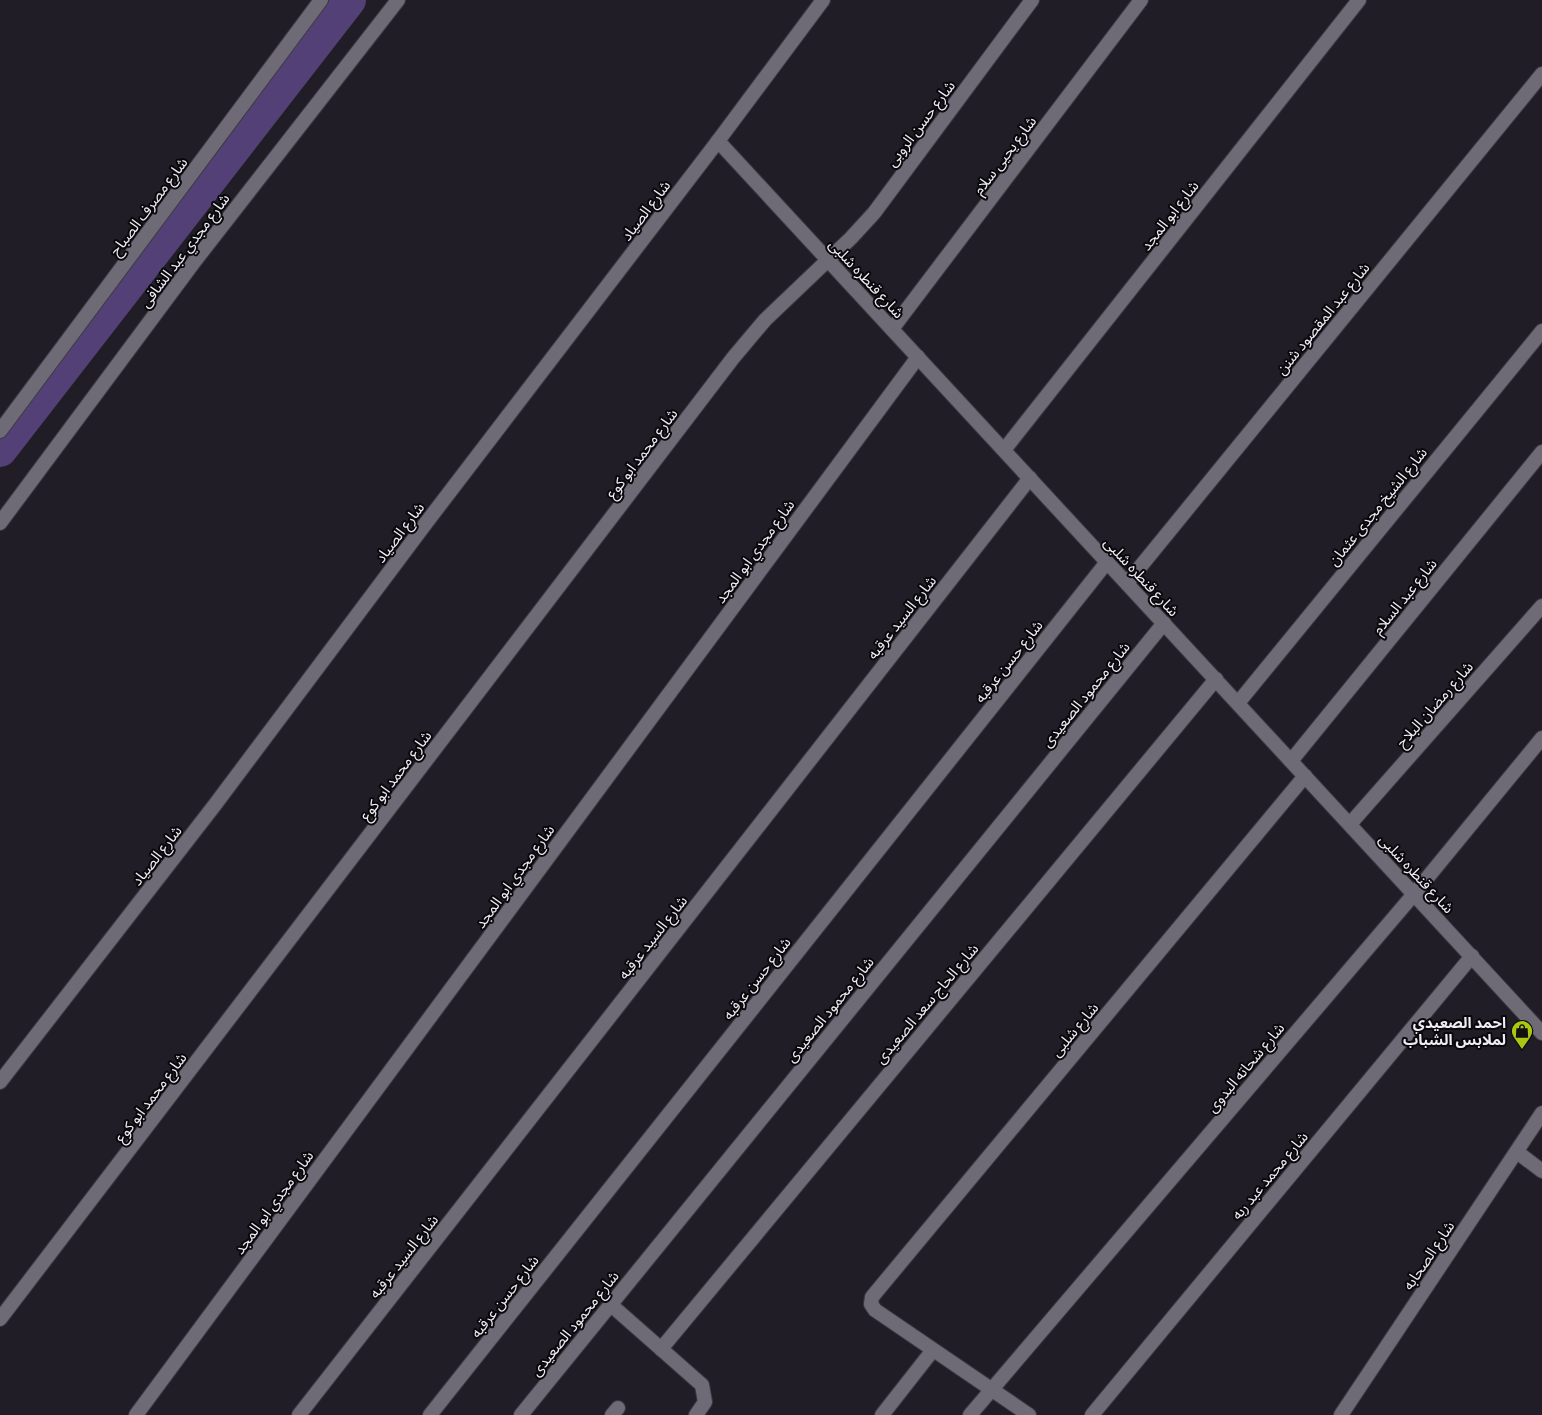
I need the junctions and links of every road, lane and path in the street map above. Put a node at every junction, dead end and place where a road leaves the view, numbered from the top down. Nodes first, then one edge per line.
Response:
1 (321, 0) edge
2 (398, 0) edge
3 (823, 0) edge
4 (1032, 0) edge
5 (1141, 0) edge
6 (1359, 0) edge
7 (1542, 74) edge
8 (718, 141) junction
9 (828, 260) junction
10 (892, 329) junction
11 (1542, 331) edge
12 (918, 357) junction
13 (0, 431) edge
14 (1004, 450) junction
15 (1542, 452) edge
16 (1030, 478) junction
17 (0, 523) edge
18 (1107, 562) junction
19 (1127, 583) junction
20 (1542, 606) edge
21 (1164, 623) junction
22 (1216, 679) junction
23 (1238, 703) junction
24 (1542, 738) edge
25 (1291, 761) junction
26 (1305, 776) junction
27 (1350, 824) junction
28 (1414, 894) junction
29 (1472, 956) junction
30 (1542, 1032) edge
31 (0, 1082) edge
32 (1542, 1113) edge
33 (1517, 1152) junction
34 (1542, 1171) edge
35 (610, 1304) junction
36 (0, 1319) edge
37 (661, 1348) junction
38 (933, 1350) junction
39 (992, 1389) junction
40 (136, 1415) edge
41 (299, 1415) edge
42 (430, 1415) edge
43 (521, 1415) edge
44 (696, 1415) edge
45 (882, 1415) edge
46 (970, 1415) edge
47 (1029, 1415) edge
48 (1092, 1415) edge
49 (1341, 1415) edge

1 - 13 street, شارع مصرف الصباح
2 - 17 street, شارع مجدي عبد الشافى
3 - 8 street, شارع الصياد
4 - 9 street, شارع حسن الروبى
5 - 10 street, شارع يحيى سلام
6 - 14 street, شارع ابو المجد
7 - 19 street, شارع عبد المقصود شنن
8 - 9 street, شارع قنطره شلبى
8 - 31 street, شارع الصياد
9 - 10 street, شارع قنطره شلبى
9 - 36 street, شارع محمد ابو كوع
10 - 12 street, شارع قنطره شلبى
11 - 23 street, شارع الشيخ مجدى عثمان
12 - 14 street, شارع قنطره شلبى
12 - 40 street, شارع مجدي ابو المجد
14 - 16 street, شارع قنطره شلبى
15 - 25 street, شارع عبد السلام
16 - 18 street, شارع قنطره شلبى
16 - 41 street, شارع السيد عرقبه
18 - 19 street, شارع قنطره شلبى
18 - 42 street, شارع حسن عرقبه
19 - 21 street, شارع قنطره شلبى
20 - 27 street, شارع رمضان البلاح
21 - 22 street, شارع قنطره شلبى
21 - 35 street, شارع محمود الصعيدى
22 - 23 street, شارع قنطره شلبى
22 - 37 street, شارع الحاج سعد الصعيدى
23 - 25 street, شارع قنطره شلبى
24 - 28 street, شارع شحاته البدوى
25 - 26 street, شارع قنطره شلبى
26 - 27 street, شارع قنطره شلبى
26 - 38 street, شارع شلبى
27 - 28 street, شارع قنطره شلبى
28 - 29 street, شارع قنطره شلبى
28 - 39 street, شارع شحاته البدوى
29 - 30 street, شارع قنطره شلبى
29 - 48 street, شارع محمد عبد ربه
32 - 33 street, شارع الصحابه
33 - 34 street
33 - 49 street, شارع الصحابه
35 - 37 street
35 - 43 street, شارع محمود الصعيدى
37 - 44 street
38 - 39 street
38 - 45 street
39 - 46 street, شارع شحاته البدوى
39 - 47 street

